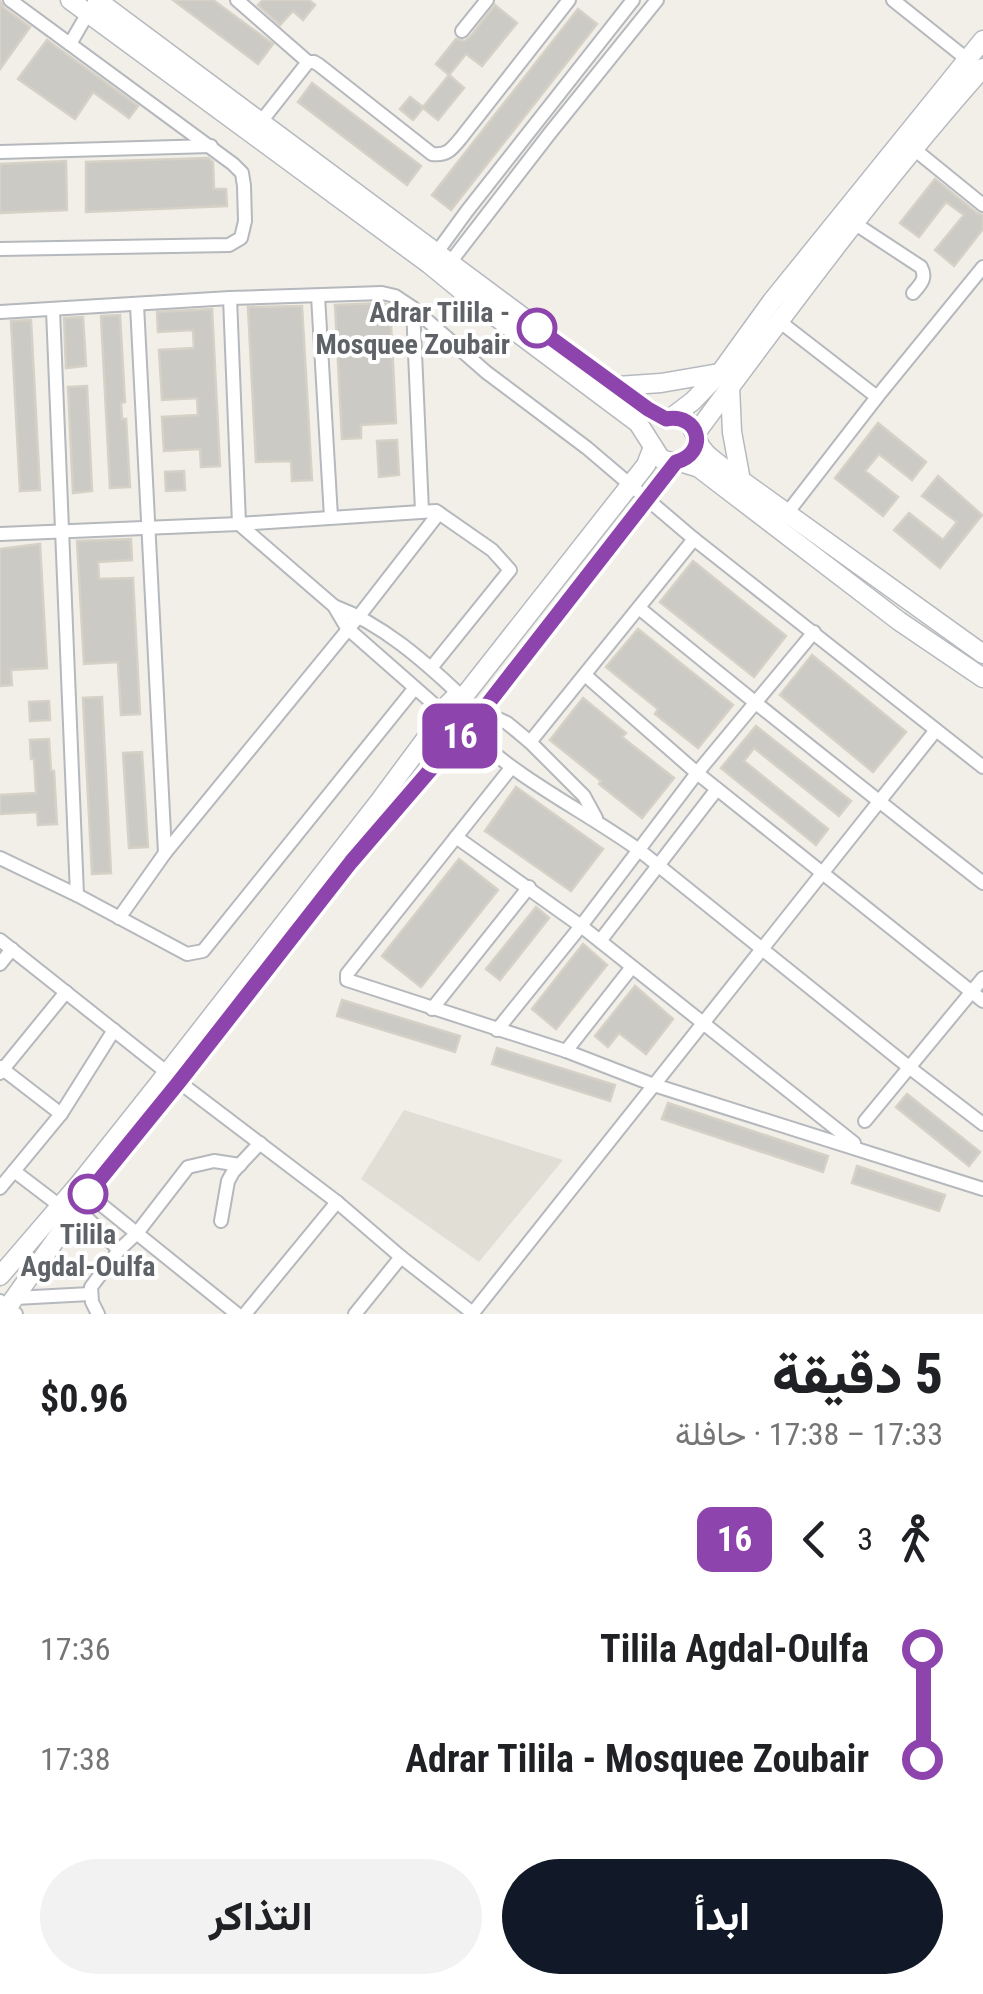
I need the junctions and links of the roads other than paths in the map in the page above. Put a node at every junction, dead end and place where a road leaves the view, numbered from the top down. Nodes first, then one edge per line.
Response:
1 (10, 0) edge
2 (70, 0) edge
3 (237, 0) edge
4 (487, 0) edge
5 (570, 0) edge
6 (633, 0) edge
7 (657, 0) edge
8 (893, 0) edge
9 (94, 4) edge
10 (462, 31) dead end
11 (983, 40) edge
12 (70, 44) junction
13 (308, 62) junction
14 (979, 68) edge
15 (256, 128) junction
16 (211, 146) junction
17 (914, 150) junction
18 (0, 152) edge
19 (983, 205) edge
20 (854, 223) junction
21 (0, 248) edge
22 (440, 263) junction
23 (983, 268) edge
24 (913, 293) dead end
25 (318, 296) junction
26 (230, 298) junction
27 (137, 304) junction
28 (412, 308) junction
29 (53, 310) junction
30 (0, 312) edge
31 (779, 321) junction
32 (725, 380) junction
33 (616, 386) junction
34 (877, 397) junction
35 (669, 418) junction
36 (696, 437) junction
37 (652, 443) junction
38 (678, 462) junction
39 (740, 481) junction
40 (630, 484) junction
41 (646, 498) junction
42 (422, 512) junction
43 (788, 512) junction
44 (439, 513) junction
45 (331, 517) junction
46 (240, 524) junction
47 (150, 526) junction
48 (63, 532) junction
49 (0, 534) edge
50 (694, 540) junction
51 (334, 606) junction
52 (639, 608) junction
53 (359, 616) junction
54 (347, 628) junction
55 (814, 632) junction
56 (983, 654) edge
57 (431, 668) junction
58 (585, 675) junction
59 (983, 678) edge
60 (414, 689) junction
61 (462, 695) junction
62 (755, 704) junction
63 (483, 711) junction
64 (445, 715) junction
65 (936, 730) junction
66 (466, 732) junction
67 (530, 742) junction
68 (983, 767) edge
69 (511, 768) junction
70 (697, 774) junction
71 (717, 789) junction
72 (879, 801) junction
73 (597, 820) junction
74 (456, 837) junction
75 (639, 850) junction
76 (165, 853) junction
77 (0, 858) edge
78 (659, 866) junction
79 (822, 874) junction
80 (983, 882) edge
81 (528, 887) junction
82 (77, 895) junction
83 (119, 918) junction
84 (581, 926) junction
85 (600, 942) junction
86 (6, 944) edge
87 (762, 950) junction
88 (0, 964) edge
89 (632, 967) junction
90 (983, 978) edge
91 (66, 992) junction
92 (977, 996) edge
93 (432, 1010) junction
94 (702, 1024) junction
95 (114, 1030) junction
96 (497, 1030) junction
97 (566, 1051) junction
98 (910, 1068) junction
99 (1, 1069) edge
100 (173, 1077) junction
101 (654, 1084) junction
102 (61, 1114) junction
103 (865, 1121) dead end
104 (983, 1124) edge
105 (260, 1143) junction
106 (860, 1148) junction
107 (240, 1164) junction
108 (5, 1179) edge
109 (983, 1189) edge
110 (337, 1202) junction
111 (75, 1203) junction
112 (221, 1220) dead end
113 (137, 1233) junction
114 (119, 1250) junction
115 (400, 1257) junction
116 (0, 1276) edge
117 (90, 1294) junction
118 (8, 1307) edge
119 (98, 1314) edge
120 (241, 1314) edge
121 (355, 1314) edge
122 (473, 1314) edge

1 - 12 street
2 - 9 street
3 - 13 street
4 - 10 street
5 - 13 street
6 - 22 street
7 - 22 street
8 - 14 street
9 - 12 street
9 - 15 street
11 - 14 street
12 - 16 street
13 - 15 street
14 - 17 street
14 - 32 street
15 - 22 street
16 - 18 street
16 - 21 street
17 - 19 street
17 - 20 street
20 - 24 street
20 - 31 street
22 - 33 street
22 - 37 street
23 - 34 street
25 - 26 street
25 - 28 street
25 - 45 street
26 - 27 street
26 - 46 street
27 - 29 street
27 - 47 street
28 - 40 street
28 - 42 street
29 - 30 street
29 - 48 street
31 - 32 street
31 - 34 street
32 - 33 street
32 - 35 street
32 - 36 street
32 - 39 street
33 - 35 street
34 - 43 street
35 - 36 street
35 - 37 street
36 - 38 street
36 - 39 street
37 - 38 street
37 - 40 street
38 - 41 street
38 - 59 street
39 - 43 street
40 - 41 street
40 - 61 street
41 - 50 street
41 - 63 street
42 - 44 street
42 - 45 street
43 - 56 street
44 - 53 street
44 - 57 street
45 - 46 street
46 - 47 street
46 - 51 street
47 - 48 street
47 - 76 street
48 - 49 street
48 - 82 street
50 - 52 street
50 - 55 street
51 - 53 street
51 - 54 street
52 - 58 street
52 - 62 street
53 - 54 street
53 - 57 street
54 - 60 street
54 - 76 street
55 - 62 street
55 - 65 street
57 - 61 street
58 - 67 street
58 - 70 street
60 - 64 street
60 - 83 street
61 - 63 street
61 - 64 street
62 - 70 street
62 - 72 street
63 - 66 street
63 - 67 street
64 - 66 street
64 - 100 street
65 - 68 street
65 - 72 street
66 - 69 street
66 - 100 street
67 - 73 street
69 - 73 street
69 - 74 street
70 - 71 street
70 - 75 street
71 - 78 street
71 - 79 street
72 - 79 street
72 - 80 street
73 - 75 street
74 - 81 street
74 - 93 street
75 - 78 street
75 - 84 street
76 - 83 street
77 - 82 street
78 - 85 street
78 - 87 street
79 - 87 street
79 - 92 street
81 - 84 street
81 - 93 street
82 - 83 street
84 - 85 street
84 - 96 street
85 - 89 street
86 - 88 street
86 - 91 street
87 - 94 street
87 - 98 street
89 - 94 street
89 - 97 street
90 - 92 street
91 - 95 street
91 - 99 street
92 - 98 street
93 - 96 street
94 - 101 street
94 - 106 street
95 - 100 street
95 - 102 street
96 - 97 street
97 - 101 street
98 - 103 street
98 - 104 street
99 - 102 street
100 - 105 street
100 - 111 street
100 - 111 street
101 - 106 street
101 - 122 street
102 - 108 street
105 - 107 street
105 - 110 street
106 - 109 street
107 - 112 street
107 - 113 street
108 - 111 street
110 - 115 street
110 - 120 street
111 - 113 street
111 - 114 street
111 - 116 street
111 - 118 street
113 - 114 street
113 - 120 street
114 - 117 street
115 - 121 street
115 - 122 street
117 - 118 street
117 - 119 street

